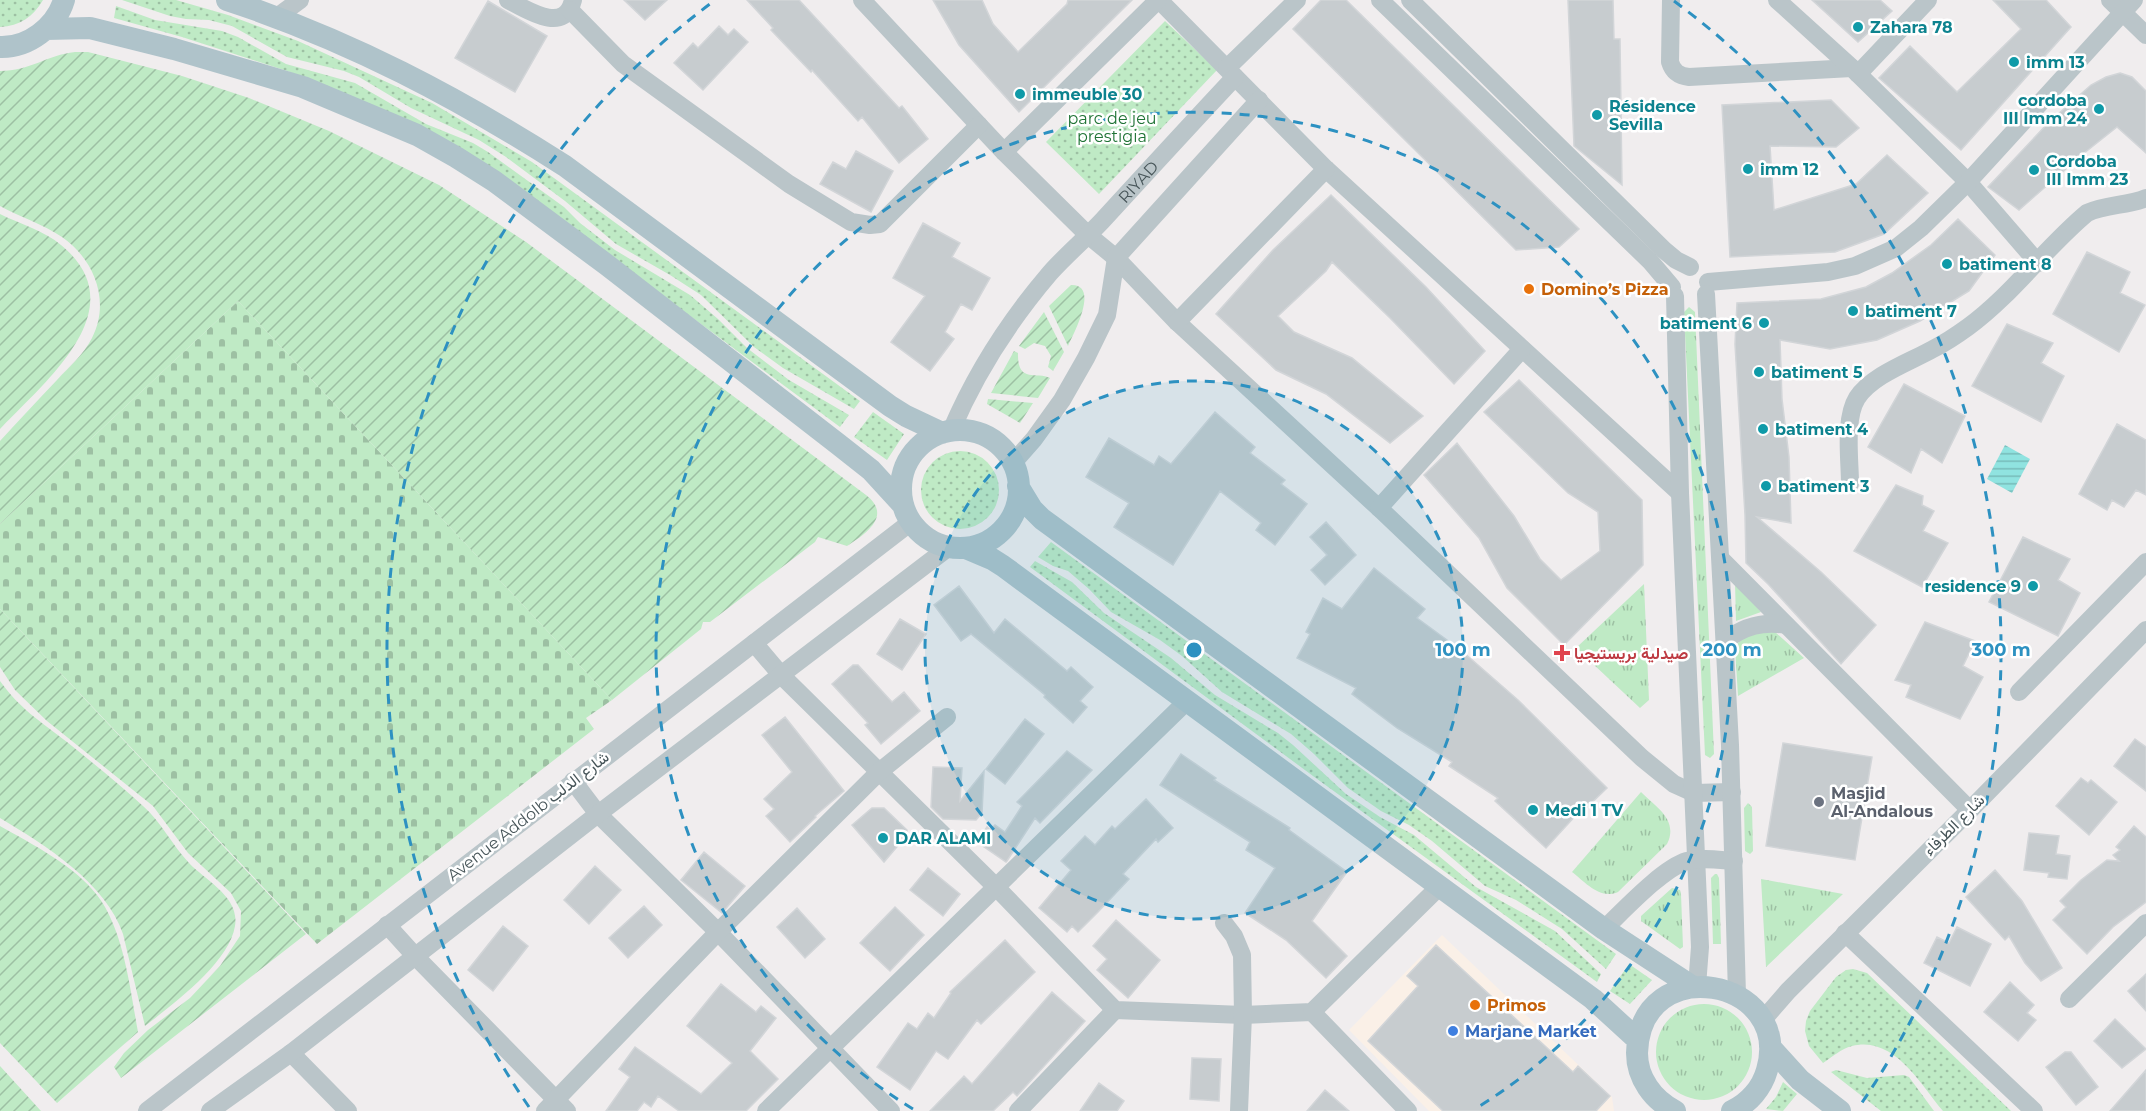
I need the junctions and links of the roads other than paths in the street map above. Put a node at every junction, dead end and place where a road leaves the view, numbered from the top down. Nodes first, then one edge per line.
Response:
1 (64, 0) edge
2 (300, 0) edge
3 (508, 0) edge
4 (862, 0) edge
5 (1159, 0) edge
6 (1297, 0) edge
7 (1380, 0) edge
8 (1410, 0) edge
9 (1671, 0) edge
10 (1777, 0) edge
11 (1928, 0) edge
12 (240, 2) edge
13 (2122, 4) edge
14 (571, 5) edge
15 (277, 17) junction
16 (46, 29) junction
17 (2146, 34) edge
18 (0, 47) edge
19 (1855, 71) junction
20 (1231, 72) junction
21 (1259, 100) junction
22 (979, 124) junction
23 (1004, 152) junction
24 (1326, 169) junction
25 (1968, 182) junction
26 (2146, 198) edge
27 (1088, 236) junction
28 (1116, 258) junction
29 (2038, 263) junction
30 (1690, 267) junction
31 (1707, 288) junction
32 (1673, 292) junction
33 (1177, 322) junction
34 (1522, 349) junction
35 (946, 432) junction
36 (1012, 464) junction
37 (1850, 484) dead end
38 (1018, 486) junction
39 (1680, 493) junction
40 (1379, 508) junction
41 (907, 514) junction
42 (958, 548) junction
43 (1720, 559) junction
44 (2146, 562) edge
45 (1786, 625) junction
46 (2145, 634) edge
47 (1725, 641) junction
48 (754, 643) junction
49 (782, 676) junction
50 (2019, 692) dead end
51 (1186, 702) junction
52 (947, 717) dead end
53 (879, 772) junction
54 (573, 781) junction
55 (1732, 792) junction
56 (1694, 793) junction
57 (1970, 810) junction
58 (598, 814) junction
59 (1697, 859) junction
60 (1734, 861) junction
61 (995, 886) junction
62 (1439, 887) junction
63 (1224, 923) dead end
64 (2146, 923) edge
65 (387, 925) junction
66 (1604, 929) junction
67 (718, 932) junction
68 (1845, 933) junction
69 (416, 957) junction
70 (1695, 986) junction
71 (1737, 995) junction
72 (2068, 999) dead end
73 (1115, 1010) junction
74 (1312, 1012) junction
75 (1243, 1015) junction
76 (1762, 1021) junction
77 (1638, 1040) junction
78 (1770, 1047) junction
79 (832, 1049) junction
80 (291, 1053) junction
81 (556, 1107) edge
82 (1667, 1109) edge
83 (147, 1111) edge
84 (210, 1111) edge
85 (348, 1111) edge
86 (766, 1111) edge
87 (891, 1111) edge
88 (1018, 1111) edge
89 (1239, 1111) edge
90 (1408, 1111) edge
91 (1732, 1111) edge
92 (1840, 1111) edge
93 (2034, 1111) edge

1 - 16 main road
2 - 15 street
3 - 14 street
4 - 22 street
5 - 20 street
5 - 23 street
6 - 20 street, RIYAD
7 - 32 street
8 - 30 street
9 - 19 street
10 - 19 street
11 - 19 street
12 - 15 main road
13 - 17 street
13 - 25 street
14 - 22 street
15 - 35 main road
16 - 18 main road
16 - 41 main road
19 - 25 street
20 - 21 street
20 - 27 street, RIYAD
21 - 24 street
21 - 28 street
22 - 23 street
23 - 27 street
24 - 33 street
24 - 34 street
25 - 29 street
25 - 31 street
26 - 29 street
27 - 28 street
27 - 35 street
28 - 33 street
28 - 36 street
29 - 37 street
30 - 31 street
30 - 32 street
31 - 32 street
31 - 43 street
32 - 39 street
33 - 40 street
34 - 39 street
34 - 40 street
35 - 36 main road
35 - 41 main road
36 - 38 main road
38 - 42 main road
38 - 66 main road
39 - 56 street
40 - 56 street
41 - 42 main road
41 - 48 street, Avenue Addolb شارع الدلب
42 - 49 street
42 - 51 main road
43 - 45 street
43 - 47 street
44 - 50 street
45 - 47 street
45 - 57 street
46 - 57 street, شارع الطرفاء
47 - 55 street
48 - 49 street
48 - 54 street, Avenue Addolb شارع الدلب
49 - 53 street
49 - 58 street
51 - 61 street
51 - 62 main road
52 - 53 street
53 - 61 street
53 - 67 street
54 - 58 street
54 - 65 street, Avenue Addolb شارع الدلب
55 - 56 street
55 - 60 street
56 - 59 street
57 - 68 street, شارع الطرفاء
58 - 67 street
58 - 69 street
59 - 60 street
59 - 66 street
59 - 70 street
60 - 71 street
61 - 73 street
61 - 79 street
62 - 74 street
62 - 77 main road
63 - 75 street
64 - 72 street
65 - 69 street
65 - 83 street, Avenue Addolb شارع الدلب
66 - 70 main road
67 - 79 street
67 - 81 street
68 - 76 street, شارع الطرفاء
68 - 93 street
69 - 80 street
69 - 81 street
70 - 71 main road
70 - 77 main road
71 - 76 main road
73 - 75 street
73 - 88 street
74 - 75 street
74 - 90 street
75 - 89 street
76 - 78 main road
77 - 82 main road
78 - 91 main road
78 - 92 main road
79 - 86 street
79 - 87 street
80 - 84 street
80 - 85 street

